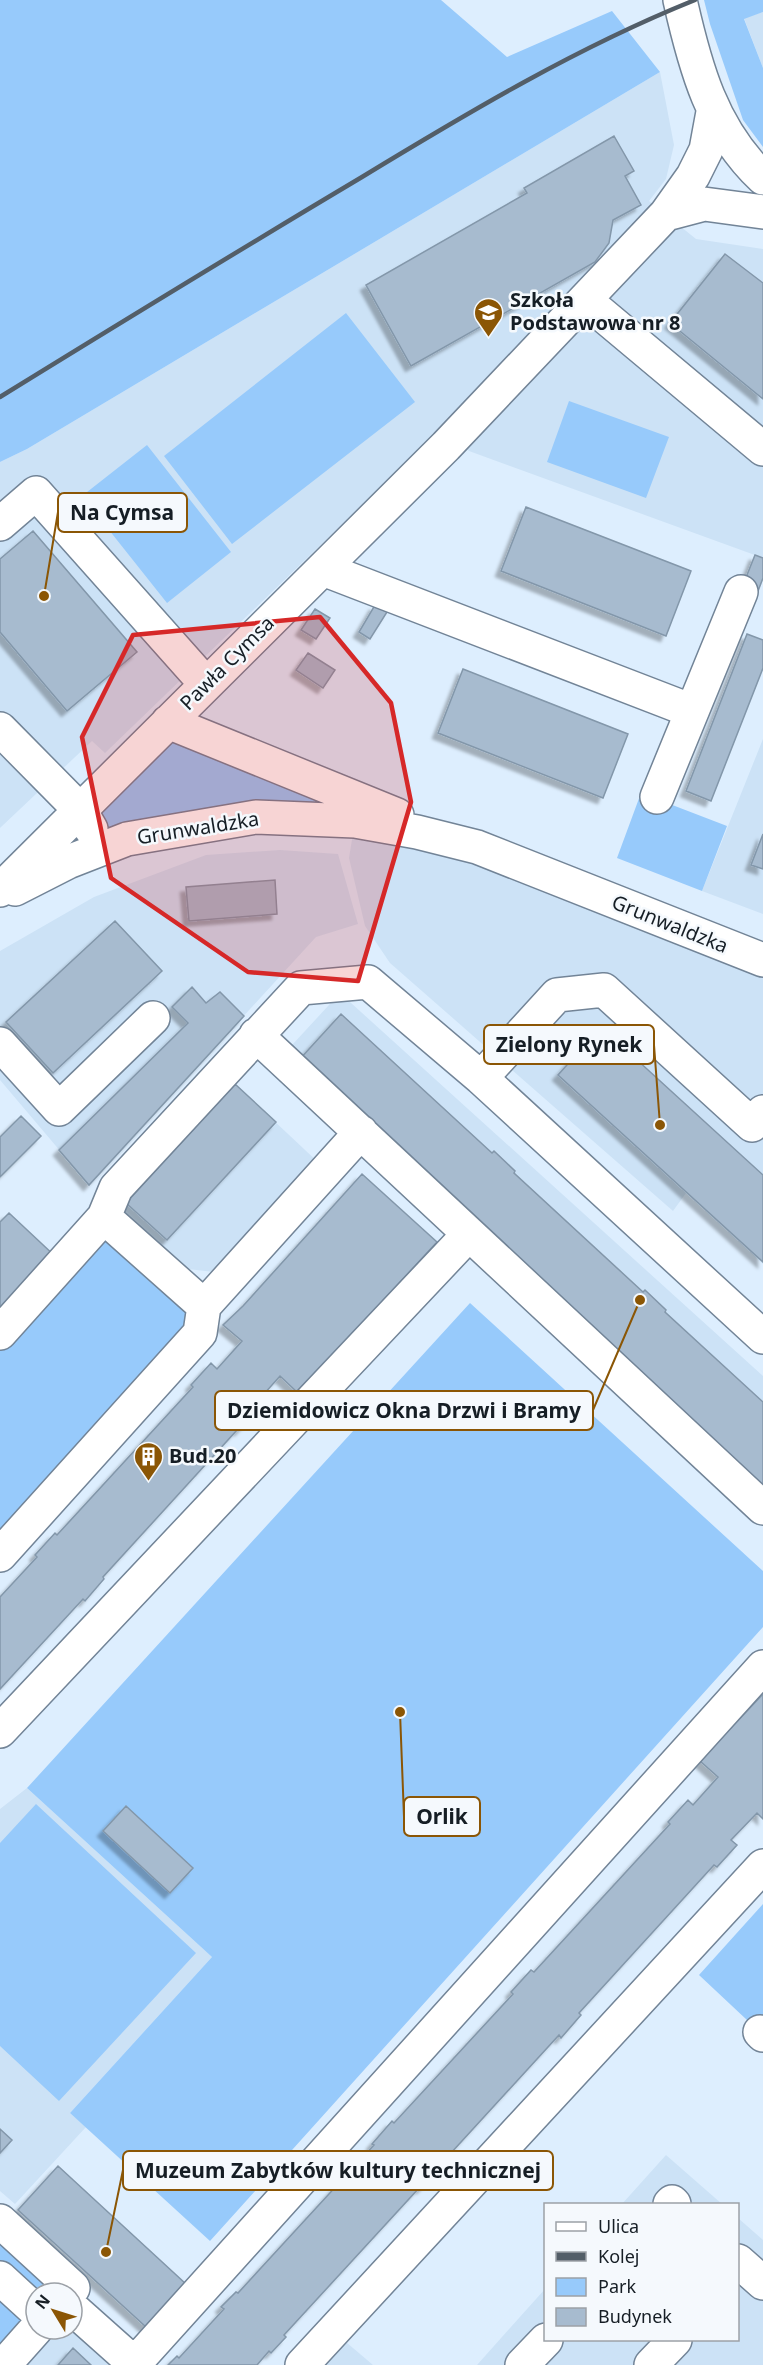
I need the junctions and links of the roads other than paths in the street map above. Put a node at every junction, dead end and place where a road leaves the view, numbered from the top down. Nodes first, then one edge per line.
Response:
1 (680, 0) edge
2 (713, 112) junction
3 (763, 178) edge
4 (763, 212) edge
5 (666, 214) junction
6 (585, 300) junction
7 (763, 449) edge
8 (0, 524) edge
9 (322, 569) junction
10 (741, 592) dead end
11 (206, 684) junction
12 (692, 711) junction
13 (168, 723) junction
14 (0, 729) edge
15 (657, 797) dead end
16 (81, 810) junction
17 (477, 847) junction
18 (101, 849) junction
19 (0, 890) edge
20 (0, 897) edge
21 (763, 960) edge
22 (153, 1018) dead end
23 (256, 1035) junction
24 (0, 1044) edge
25 (481, 1078) junction
26 (763, 1112) edge
27 (361, 1132) junction
28 (104, 1217) junction
29 (469, 1234) junction
30 (204, 1306) junction
31 (0, 1333) edge
32 (763, 1337) edge
33 (763, 1508) edge
34 (0, 1555) edge
35 (763, 1667) edge
36 (0, 1731) edge
37 (763, 1866) edge
38 (0, 2221) edge
39 (0, 2278) edge
40 (57, 2281) edge
41 (24, 2300) edge
42 (84, 2310) edge
43 (25, 2341) edge
44 (545, 2341) edge
45 (674, 2341) edge
46 (136, 2364) edge
47 (4, 2365) edge
48 (302, 2365) edge
49 (522, 2365) edge
50 (651, 2365) edge

1 - 2 street
2 - 3 street
2 - 5 street, Pawła Cymsa
4 - 5 street
5 - 6 street, Pawła Cymsa
6 - 7 street
6 - 9 street, Pawła Cymsa
8 - 11 street
9 - 11 street, Pawła Cymsa
9 - 12 street
10 - 12 street
11 - 13 street, Pawła Cymsa
12 - 15 street
13 - 16 street, Pawła Cymsa
13 - 17 street, Grunwaldzka
14 - 16 street
16 - 18 street
16 - 19 street, Pawła Cymsa
17 - 18 street, Grunwaldzka
17 - 21 street, Grunwaldzka
18 - 20 street, Grunwaldzka
22 - 24 street
23 - 25 street
23 - 27 street
23 - 28 street
25 - 26 street
25 - 32 street
27 - 29 street
27 - 30 street
28 - 30 street
28 - 31 street
29 - 33 street
29 - 36 street
30 - 34 street
35 - 46 street
37 - 48 street
38 - 40 street
39 - 41 street
42 - 46 street
43 - 47 street
44 - 49 street
45 - 50 street

